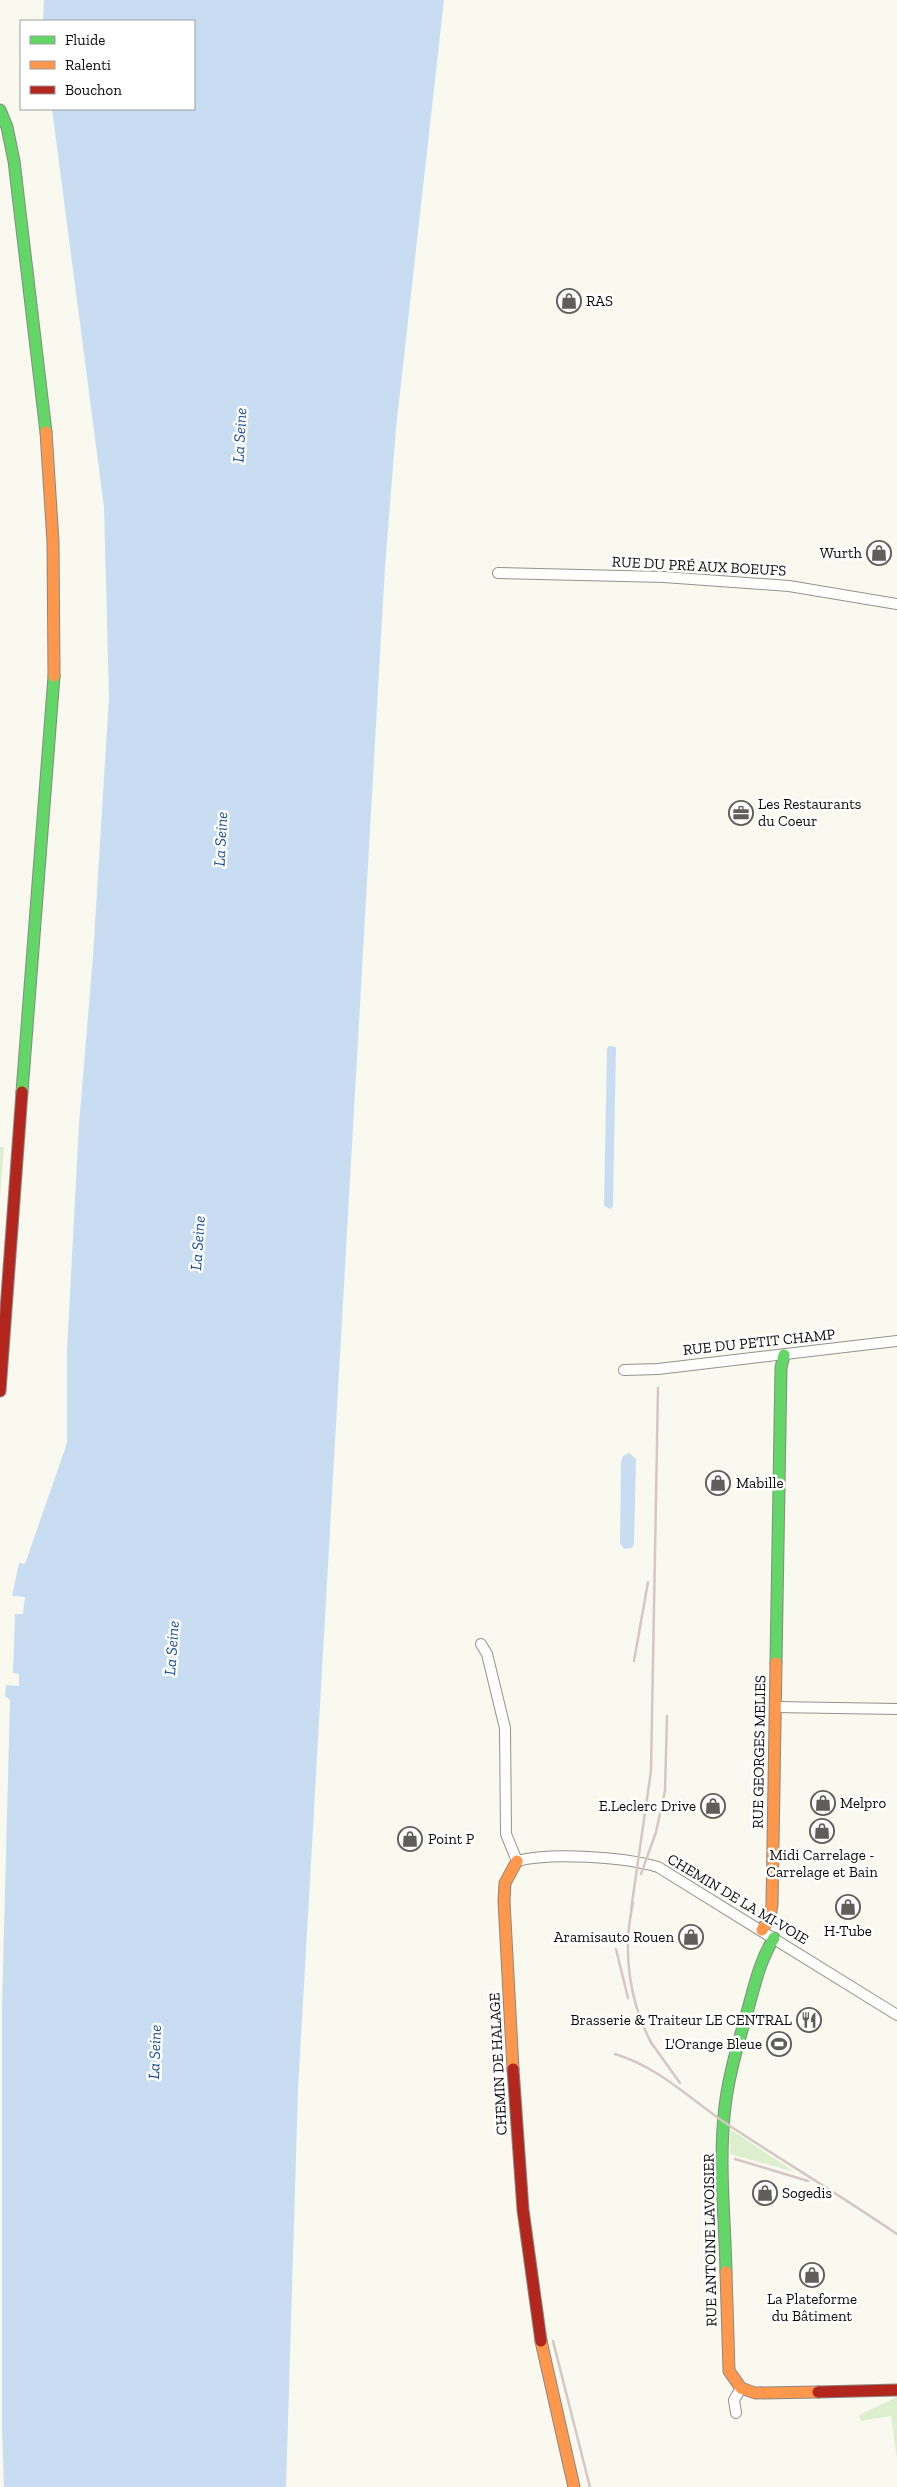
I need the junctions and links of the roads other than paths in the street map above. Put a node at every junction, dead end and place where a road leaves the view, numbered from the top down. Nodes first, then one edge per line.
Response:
1 (0, 110) edge
2 (0, 128) edge
3 (14, 162) junction
4 (498, 573) dead end
5 (897, 604) edge
6 (897, 1341) edge
7 (784, 1355) junction
8 (624, 1370) dead end
9 (0, 1391) edge
10 (481, 1644) dead end
11 (775, 1707) junction
12 (897, 1709) edge
13 (517, 1861) junction
14 (762, 1930) junction
15 (774, 1938) junction
16 (897, 2015) edge
17 (741, 2388) junction
18 (897, 2390) edge
19 (736, 2413) dead end
20 (574, 2487) edge

1 - 3 street
2 - 3 street
3 - 9 street
4 - 5 street, RUE DU PRÉ AUX BOEUFS
6 - 7 street, RUE DU PETIT CHAMP
7 - 8 street, RUE DU PETIT CHAMP
7 - 11 street, RUE GEORGES MELIES
10 - 13 street
11 - 12 street
11 - 14 street, RUE GEORGES MELIES
13 - 14 street, CHEMIN DE LA MI-VOIE
13 - 20 street, CHEMIN DE HALAGE
14 - 15 street, CHEMIN DE LA MI-VOIE
15 - 16 street, CHEMIN DE LA MI-VOIE
15 - 17 street, RUE ANTOINE LAVOISIER
17 - 18 street
17 - 19 street

